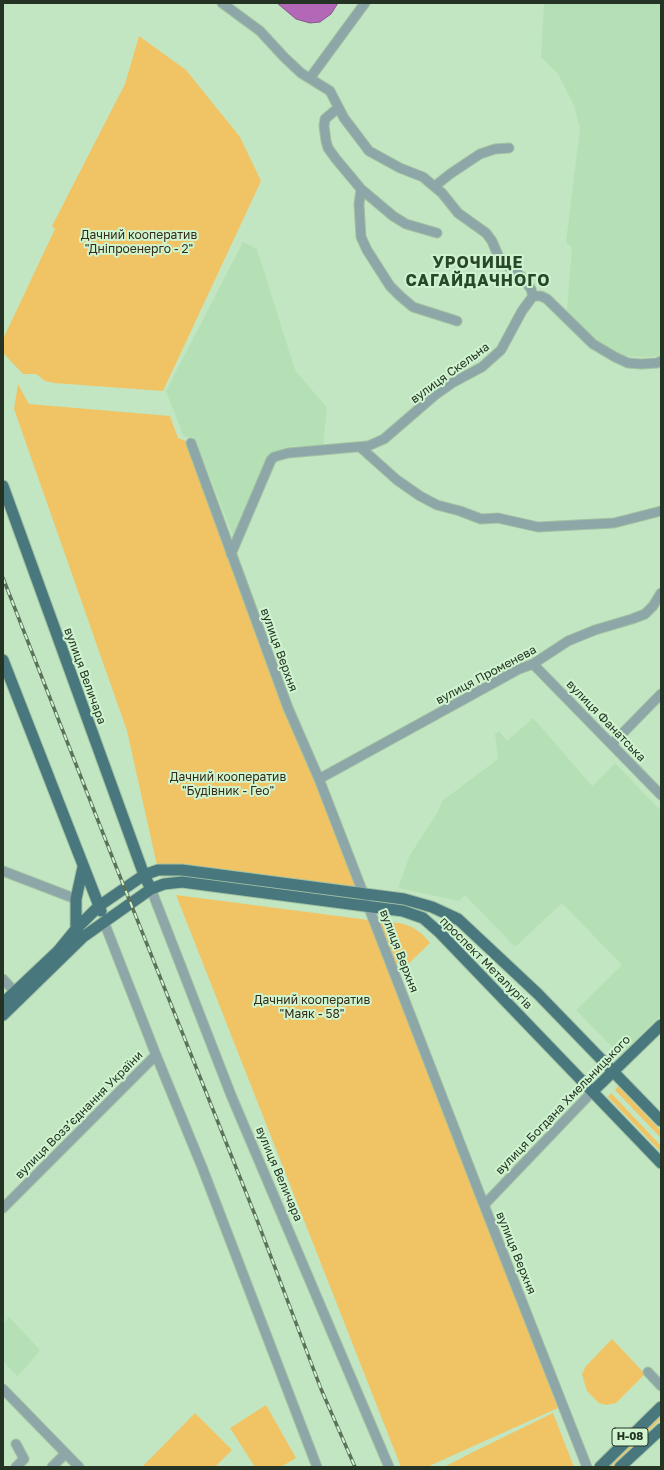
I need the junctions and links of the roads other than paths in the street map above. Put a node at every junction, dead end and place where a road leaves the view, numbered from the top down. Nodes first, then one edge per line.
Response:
1 (222, 3) edge
2 (365, 3) edge
3 (310, 78) junction
4 (338, 108) junction
5 (510, 148) dead end
6 (435, 186) junction
7 (361, 189) junction
8 (437, 233) dead end
9 (533, 296) junction
10 (457, 321) dead end
11 (661, 361) edge
12 (191, 443) dead end
13 (360, 447) junction
14 (3, 486) edge
15 (661, 511) edge
16 (231, 554) junction
17 (661, 593) edge
18 (3, 660) edge
19 (533, 664) junction
20 (661, 694) edge
21 (612, 744) junction
22 (320, 779) junction
23 (661, 795) edge
24 (83, 867) junction
25 (3, 871) edge
26 (144, 875) junction
27 (151, 889) junction
28 (364, 894) junction
29 (76, 899) junction
30 (99, 906) junction
31 (370, 907) junction
32 (454, 917) junction
33 (104, 922) junction
34 (79, 933) junction
35 (440, 933) junction
36 (3, 979) edge
37 (15, 992) junction
38 (3, 1003) edge
39 (3, 1015) edge
40 (661, 1024) edge
41 (156, 1055) junction
42 (613, 1070) junction
43 (593, 1091) junction
44 (661, 1121) edge
45 (661, 1163) edge
46 (484, 1205) junction
47 (3, 1208) edge
48 (648, 1372) dead end
49 (661, 1386) edge
50 (3, 1389) edge
51 (661, 1407) edge
52 (661, 1429) edge
53 (16, 1444) dead end
54 (65, 1454) junction
55 (16, 1467) edge
56 (52, 1467) edge
57 (79, 1467) edge
58 (317, 1467) edge
59 (389, 1467) edge
60 (587, 1467) edge
61 (600, 1467) edge
62 (620, 1467) edge

1 - 3 street
2 - 3 street
3 - 4 street
4 - 6 street
4 - 7 street
5 - 6 street
6 - 9 street
7 - 8 street
7 - 10 street
9 - 11 street
9 - 13 street, вулиця Скельна
12 - 16 street, вулиця Верхня
13 - 15 street
13 - 16 street, вулиця Скельна
14 - 26 main road, вулиця Величара
16 - 22 street, вулиця Верхня
17 - 19 street, вулиця Променева
18 - 24 main road
19 - 21 street, вулиця Фанатська
19 - 22 street, вулиця Променева
20 - 21 street
21 - 23 street, вулиця Фанатська
22 - 28 street, вулиця Верхня
24 - 29 main road
24 - 30 main road
25 - 29 street
26 - 27 main road, вулиця Величара
26 - 28 main road, проспект Металургів
26 - 30 main road, проспект Металургів
27 - 31 main road, проспект Металургів
27 - 33 main road, проспект Металургів
27 - 59 street, вулиця Величара
28 - 31 street, вулиця Верхня
28 - 32 main road, проспект Металургів
29 - 34 main road
30 - 33 main road
30 - 34 main road, проспект Металургів
31 - 35 main road, проспект Металургів
31 - 46 street, вулиця Верхня
32 - 35 main road
32 - 42 main road, проспект Металургів
33 - 34 main road, проспект Металургів
33 - 41 street
34 - 37 main road
34 - 39 main road
35 - 43 main road, проспект Металургів
36 - 37 street
37 - 38 main road
40 - 42 main road, вулиця Богдана Хмельницького
41 - 47 street, вулиця Воззʼєднання України
41 - 58 street
42 - 43 main road, вулиця Богдана Хмельницького
42 - 44 main road, проспект Металургів
43 - 45 main road, проспект Металургів
43 - 46 street, вулиця Богдана Хмельницького
46 - 60 street, вулиця Верхня
48 - 49 street
50 - 54 street
51 - 61 main road, Н-08
52 - 62 main road, Н-08
53 - 55 street
54 - 56 street
54 - 57 street

